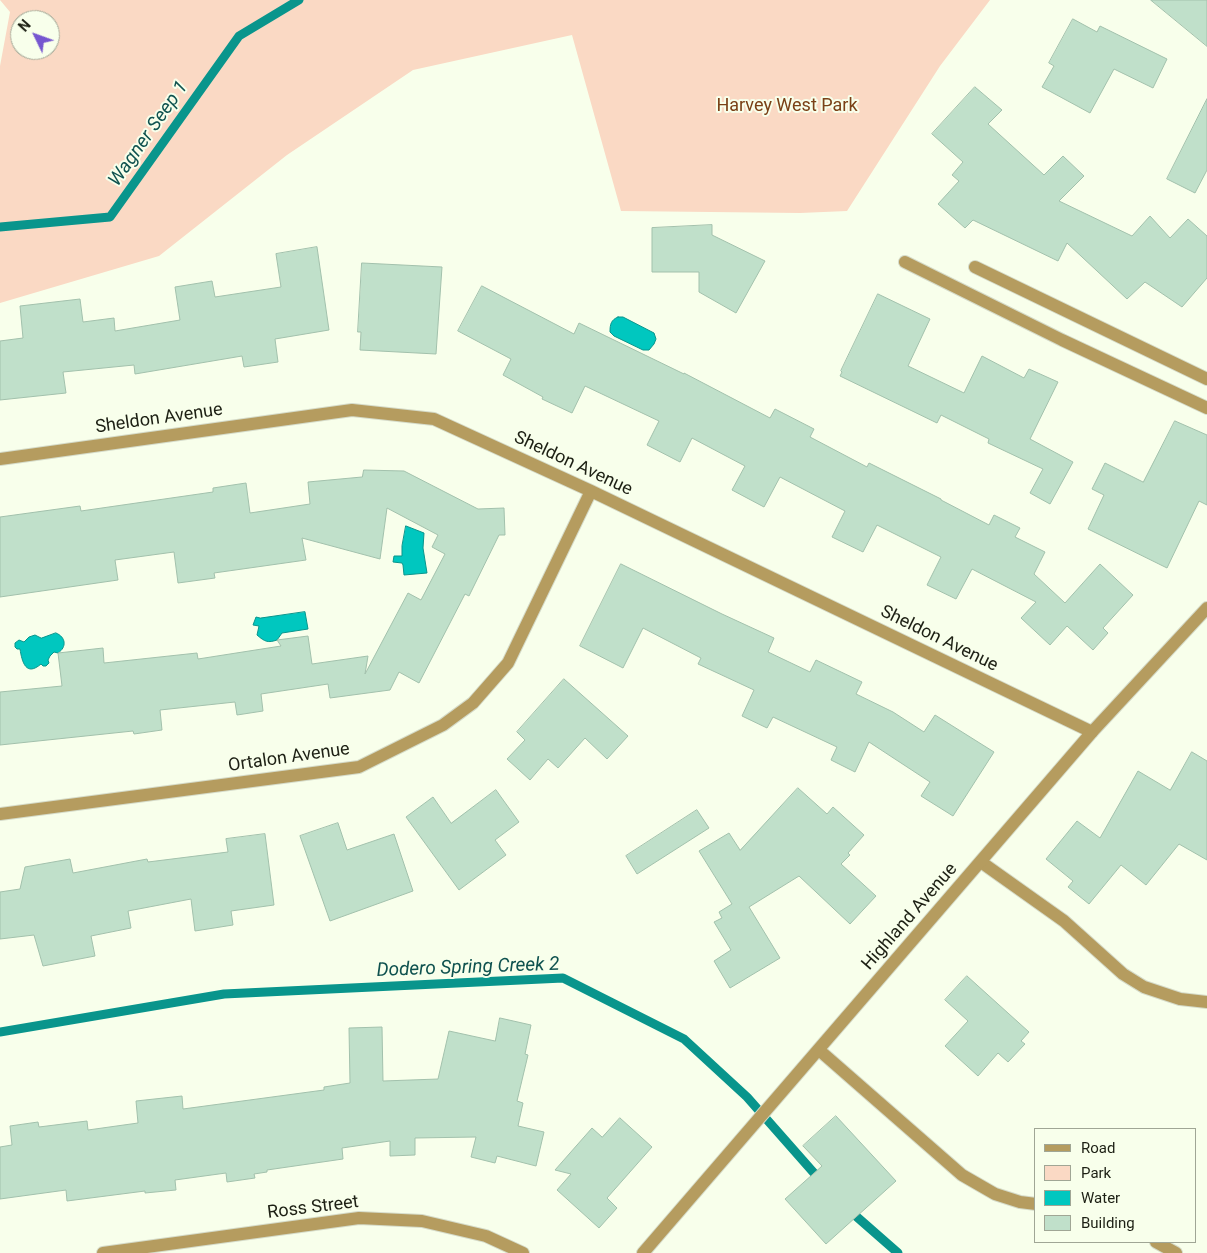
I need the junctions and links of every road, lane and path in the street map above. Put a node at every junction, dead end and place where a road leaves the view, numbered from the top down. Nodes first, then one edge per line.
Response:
1 (904, 262) dead end
2 (975, 267) dead end
3 (1207, 378) edge
4 (1207, 408) edge
5 (0, 459) edge
6 (591, 491) junction
7 (1207, 608) edge
8 (1092, 732) junction
9 (0, 814) edge
10 (981, 862) junction
11 (1207, 1002) edge
12 (819, 1050) junction
13 (1034, 1204) edge
14 (1158, 1243) edge
15 (103, 1253) edge
16 (523, 1253) edge
17 (643, 1253) edge
18 (1176, 1253) edge

1 - 4 street
2 - 3 street
5 - 6 street, Sheldon Avenue
6 - 8 street, Sheldon Avenue
6 - 9 street, Ortalon Avenue
7 - 8 street, Highland Avenue
8 - 10 street, Highland Avenue
10 - 11 street
10 - 12 street, Highland Avenue
12 - 13 street
12 - 17 street, Highland Avenue
14 - 18 street
15 - 16 street, Ross Street

